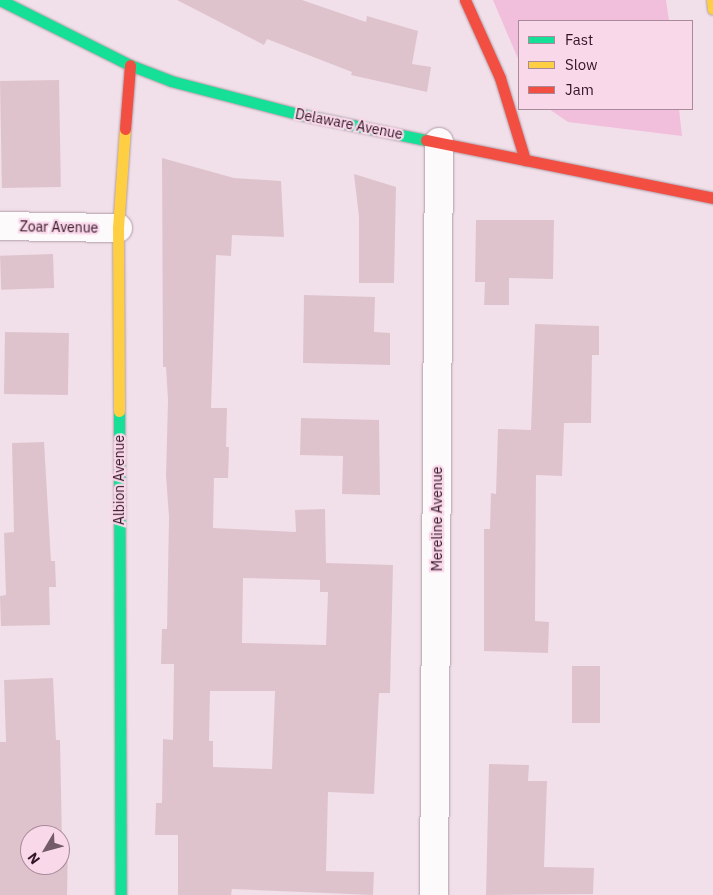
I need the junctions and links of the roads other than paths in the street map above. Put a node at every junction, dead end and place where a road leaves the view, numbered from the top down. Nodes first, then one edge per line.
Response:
1 (0, 0) edge
2 (465, 0) edge
3 (712, 0) edge
4 (713, 9) edge
5 (130, 65) junction
6 (439, 142) junction
7 (525, 160) junction
8 (713, 198) edge
9 (0, 226) edge
10 (118, 228) junction
11 (121, 895) edge
12 (434, 895) edge

1 - 5 main road, Delaware Avenue
2 - 7 main road
3 - 4 main road
5 - 6 main road, Delaware Avenue
5 - 10 main road, Albion Avenue
6 - 7 main road, Delaware Avenue
6 - 12 street, Mereline Avenue
7 - 8 main road, Delaware Avenue
9 - 10 street, Zoar Avenue
10 - 11 main road, Albion Avenue

